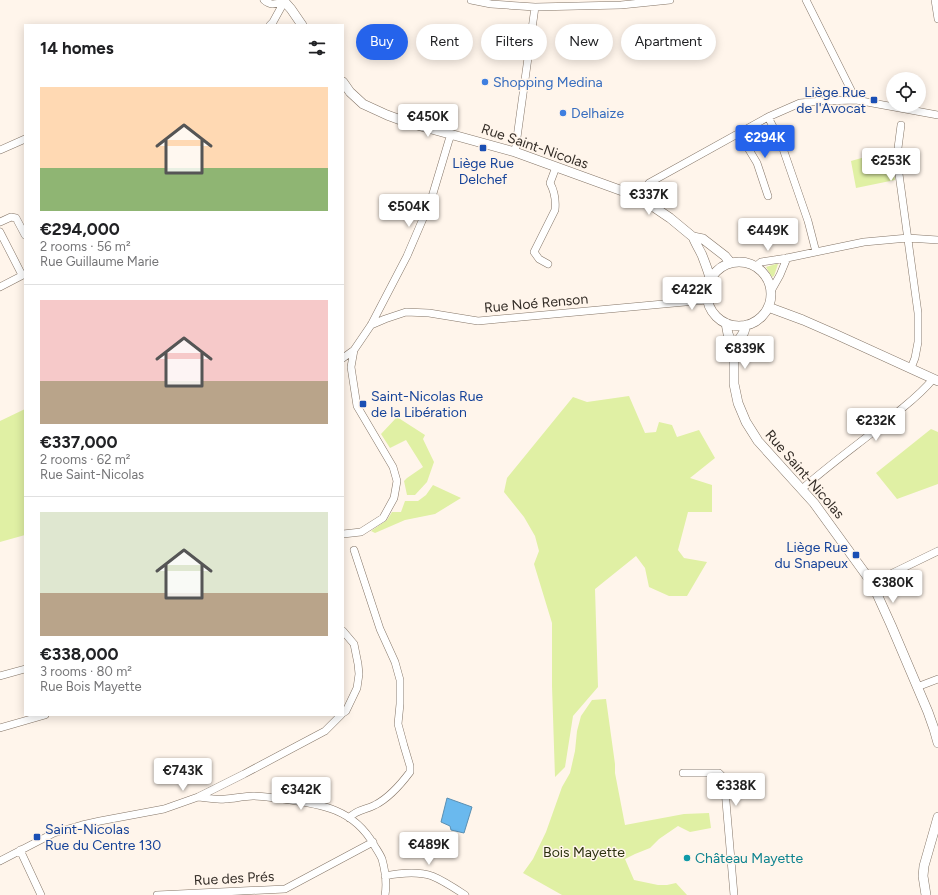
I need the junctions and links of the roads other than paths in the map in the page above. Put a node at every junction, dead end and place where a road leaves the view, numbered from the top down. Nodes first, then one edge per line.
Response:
1 (264, 0) edge
2 (471, 0) edge
3 (670, 0) edge
4 (806, 0) edge
5 (935, 0) edge
6 (283, 1) edge
7 (535, 7) junction
8 (938, 19) edge
9 (271, 24) edge
10 (301, 24) edge
11 (347, 94) edge
12 (856, 100) junction
13 (938, 114) edge
14 (768, 116) junction
15 (901, 125) dead end
16 (449, 133) junction
17 (739, 133) junction
18 (24, 139) edge
19 (0, 150) edge
20 (515, 152) junction
21 (556, 167) junction
22 (768, 196) dead end
23 (639, 197) junction
24 (0, 222) edge
25 (0, 232) edge
26 (24, 233) edge
27 (693, 237) junction
28 (908, 238) junction
29 (938, 240) edge
30 (816, 252) junction
31 (787, 258) junction
32 (730, 262) junction
33 (548, 264) dead end
34 (756, 266) junction
35 (23, 274) edge
36 (710, 278) junction
37 (0, 287) edge
38 (772, 291) junction
39 (707, 300) junction
40 (768, 307) junction
41 (726, 323) junction
42 (371, 325) junction
43 (746, 325) junction
44 (734, 346) junction
45 (354, 350) junction
46 (344, 357) edge
47 (911, 368) junction
48 (936, 380) edge
49 (802, 489) junction
50 (344, 534) edge
51 (354, 550) dead end
52 (938, 551) edge
53 (872, 583) junction
54 (344, 632) edge
55 (24, 669) edge
56 (0, 676) edge
57 (938, 678) edge
58 (917, 687) junction
59 (344, 712) edge
60 (42, 716) edge
61 (340, 716) edge
62 (0, 728) edge
63 (938, 743) edge
64 (683, 773) dead end
65 (198, 796) junction
66 (938, 817) edge
67 (349, 818) junction
68 (372, 842) junction
69 (20, 850) junction
70 (0, 861) edge
71 (385, 876) junction
72 (285, 892) edge
73 (42, 895) edge
74 (157, 895) edge
75 (384, 895) edge
76 (465, 895) edge
77 (734, 895) edge
78 (926, 895) edge

1 - 6 street
2 - 7 street
3 - 7 street
4 - 12 street
5 - 8 street
6 - 9 street
6 - 10 street
7 - 20 street
11 - 16 street, Rue Saint-Nicolas
12 - 13 street
12 - 14 street
14 - 17 street
14 - 30 street
15 - 28 street
16 - 20 street, Rue Saint-Nicolas
16 - 42 street
17 - 22 street
17 - 23 street
18 - 19 street
20 - 21 street, Rue Saint-Nicolas
21 - 23 street, Rue Saint-Nicolas
21 - 33 street
23 - 27 street, Rue Saint-Nicolas
24 - 26 street
25 - 35 street
27 - 32 street, Rue Saint-Nicolas
27 - 36 street, Rue Saint-Nicolas
28 - 29 street
28 - 30 street
28 - 47 street
30 - 31 street
31 - 34 street
31 - 38 street
32 - 34 street
32 - 36 street
34 - 38 street
35 - 37 street
36 - 39 street
38 - 40 street
39 - 41 street
39 - 42 street, Rue Noé Renson
40 - 43 street
40 - 47 street
41 - 43 street
41 - 44 street, Rue Saint-Nicolas
42 - 45 street
43 - 44 street
44 - 49 street, Rue Saint-Nicolas
45 - 46 street
45 - 50 street
47 - 48 street
48 - 49 street
49 - 53 street, Rue Saint-Nicolas
51 - 67 street
52 - 53 street
53 - 58 street, Rue Saint-Nicolas
54 - 59 street
55 - 56 street
57 - 58 street
58 - 63 street, Rue Saint-Nicolas
60 - 62 street
61 - 65 street
64 - 77 street
65 - 67 street
65 - 69 street
66 - 78 street
67 - 68 street
68 - 71 street
68 - 72 street, Rue des Prés
69 - 70 street
69 - 73 street
71 - 75 street
71 - 76 street
72 - 74 street, Rue des Prés

